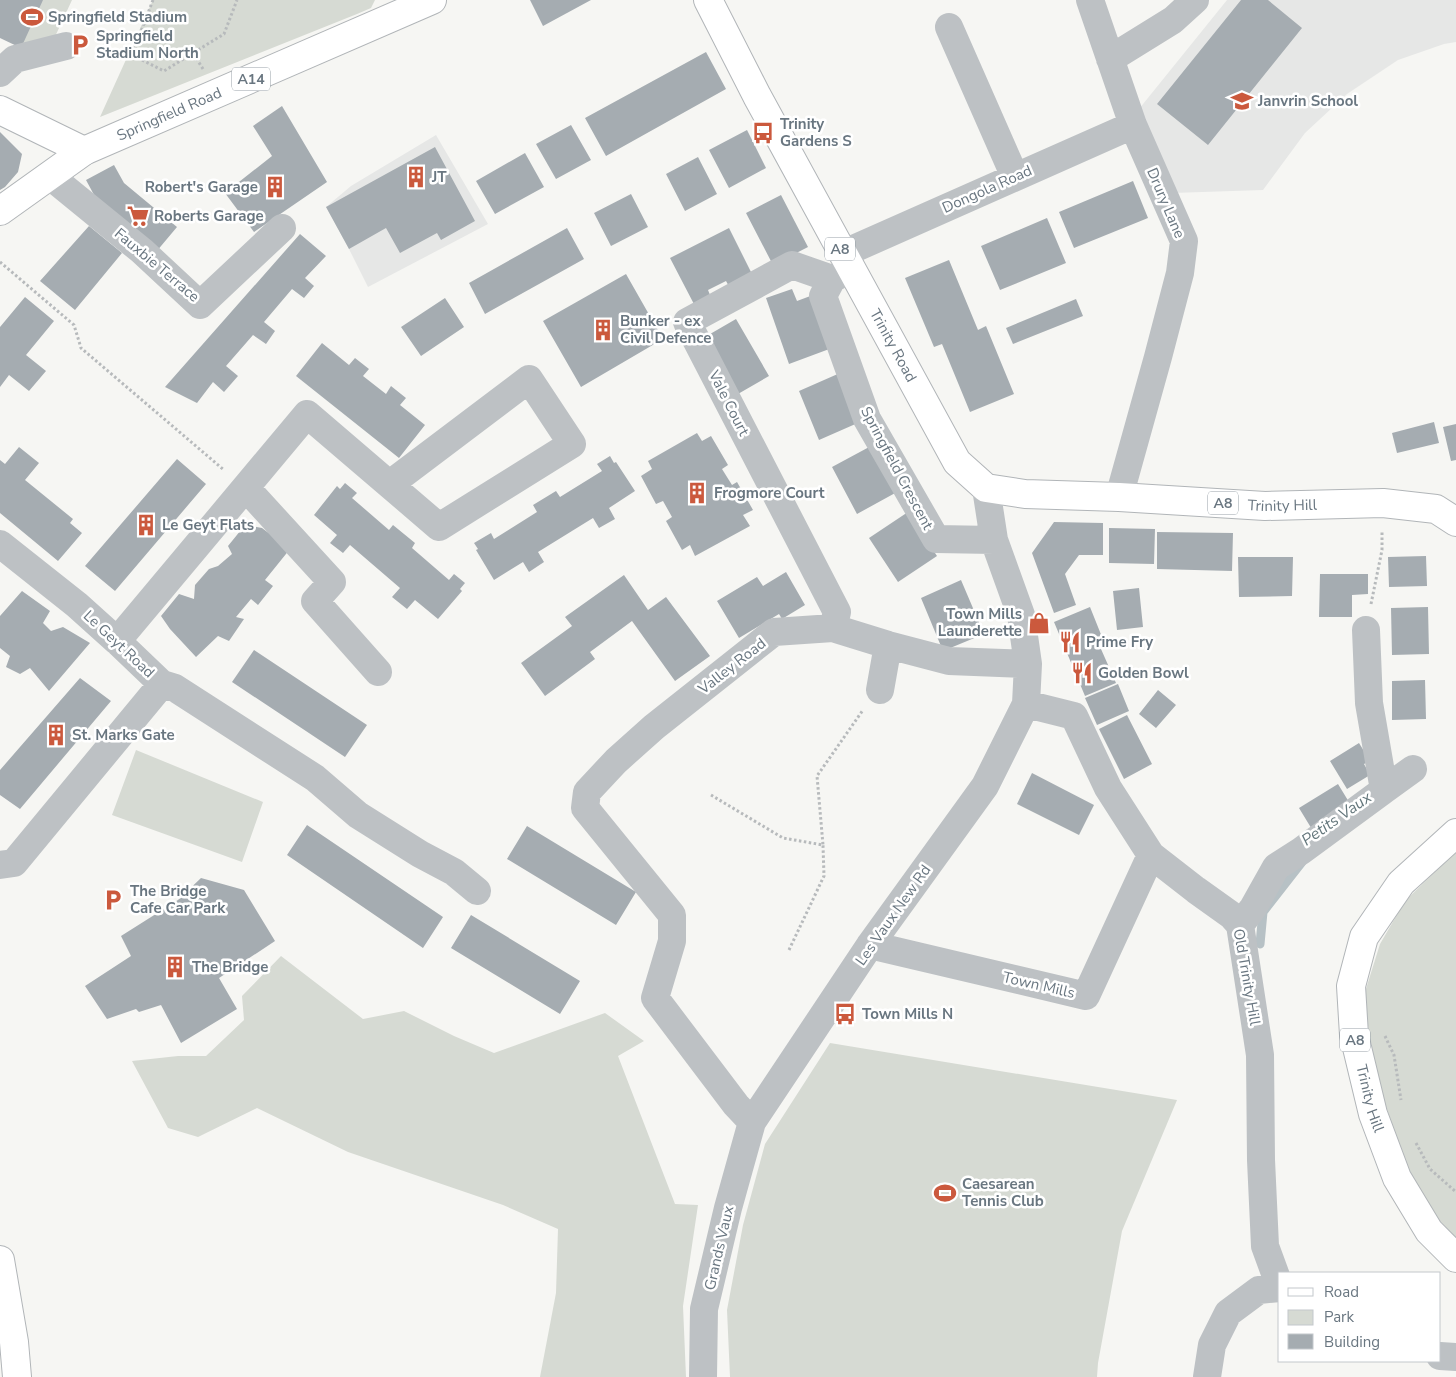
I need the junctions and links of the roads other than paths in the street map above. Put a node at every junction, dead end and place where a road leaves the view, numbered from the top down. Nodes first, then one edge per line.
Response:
1 (708, 0) edge
2 (1090, 0) edge
3 (1196, 0) edge
4 (421, 2) edge
5 (949, 27) dead end
6 (66, 46) dead end
7 (1110, 59) junction
8 (0, 73) edge
9 (0, 110) edge
10 (1133, 125) junction
11 (84, 151) junction
12 (50, 176) junction
13 (1015, 177) junction
14 (0, 211) edge
15 (282, 228) dead end
16 (842, 267) junction
17 (390, 484) junction
18 (246, 488) junction
19 (986, 488) junction
20 (1119, 497) junction
21 (1456, 522) edge
22 (994, 540) junction
23 (0, 544) edge
24 (833, 628) junction
25 (1366, 630) road end
26 (118, 641) junction
27 (888, 645) junction
28 (1028, 664) junction
29 (378, 672) dead end
30 (162, 684) junction
31 (880, 690) road end
32 (1026, 704) junction
33 (1413, 768) dead end
34 (1384, 790) junction
35 (1456, 833) edge
36 (1151, 855) junction
37 (0, 865) edge
38 (477, 891) dead end
39 (1240, 925) junction
40 (870, 946) junction
41 (752, 1122) junction
42 (1456, 1258) edge
43 (0, 1260) edge
44 (1278, 1282) edge
45 (1278, 1287) edge
46 (1441, 1356) edge
47 (1456, 1356) edge
48 (17, 1377) edge
49 (702, 1377) edge
50 (1207, 1377) edge

1 - 16 main road, Trinity Road / A8
2 - 7 street, Drury Lane
3 - 7 street
4 - 11 main road, Springfield Road / A14
5 - 13 street
6 - 8 street
7 - 10 street, Drury Lane
9 - 11 main road
10 - 13 street, Dongola Road
10 - 20 street, Drury Lane
11 - 12 main road, Springfield Road / A14
12 - 14 main road, Springfield Road / A14
12 - 15 street, Fauxbie Terrace
13 - 16 street, Dongola Road
16 - 19 main road, Trinity Road / A8
16 - 22 street, Springfield Crescent
16 - 24 street, Vale Court
17 - 17 street
17 - 18 street
18 - 26 street
18 - 29 street
19 - 20 main road, Trinity Hill / A8
19 - 22 street
20 - 21 main road, Trinity Hill / A8
22 - 28 street
23 - 26 street, Le Geyt Road
24 - 27 street, Valley Road
24 - 41 street, Valley Road
25 - 34 street
26 - 30 street, Le Geyt Road
27 - 28 street, Valley Road
27 - 31 street
28 - 32 street
30 - 37 street, Le Geyt Road
30 - 38 street
32 - 36 street, Old Trinity Hill
32 - 40 street, Les Vaux New Rd
33 - 34 street
34 - 39 street
35 - 42 main road, Trinity Hill / A8
36 - 39 street, Old Trinity Hill
36 - 40 street, Town Mills
39 - 44 street, Old Trinity Hill
40 - 41 street, Les Vaux New Rd
41 - 49 street, Grands Vaux
43 - 48 main road
45 - 50 street
46 - 47 street

